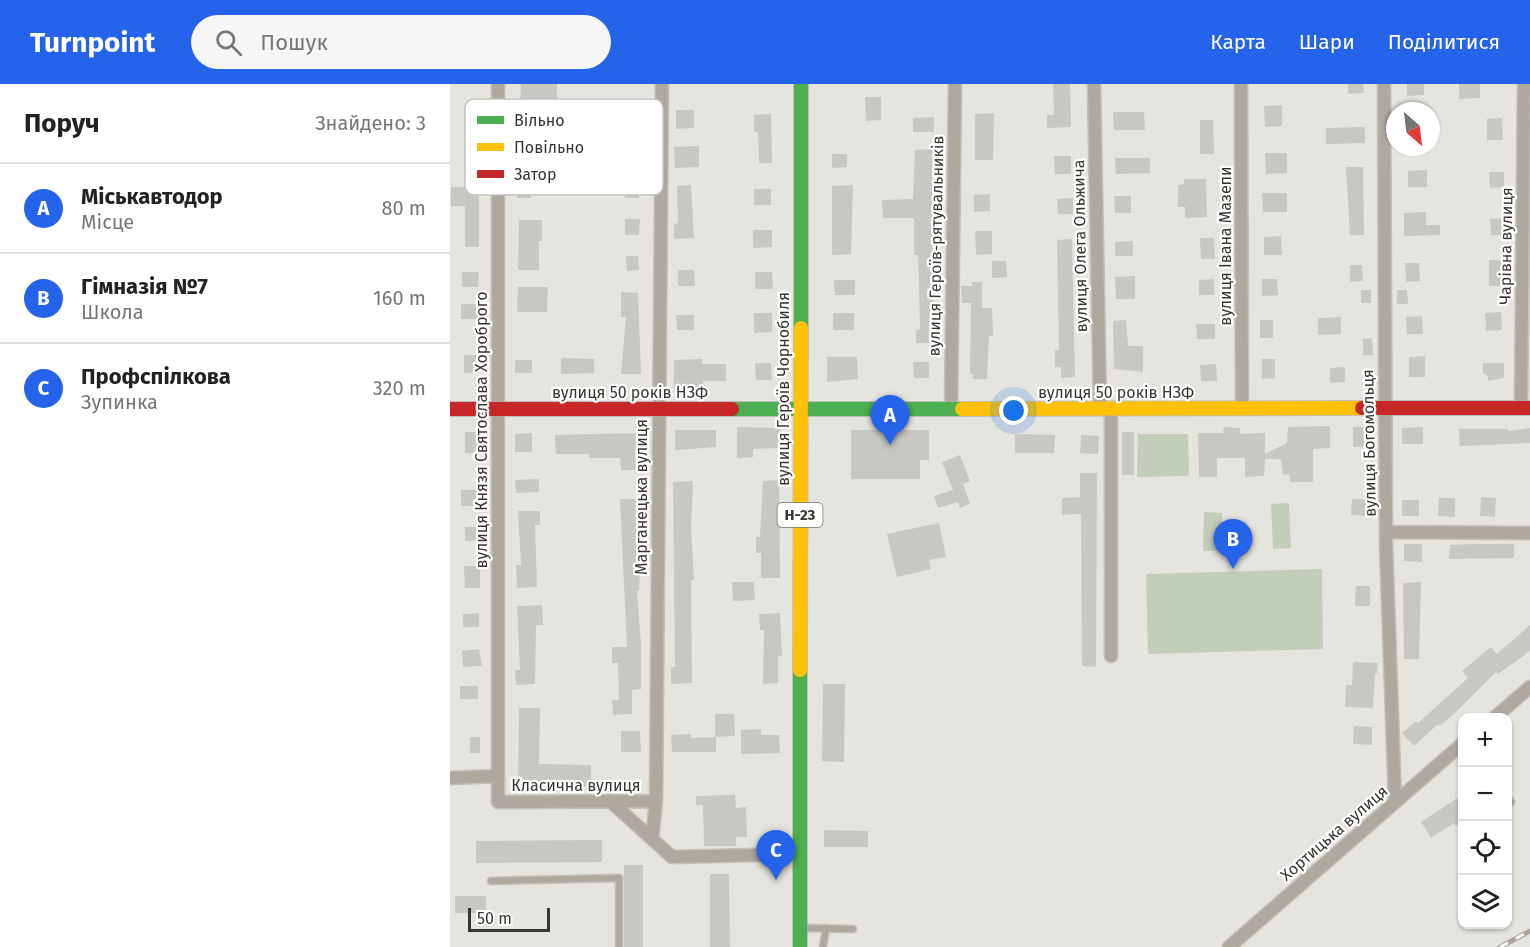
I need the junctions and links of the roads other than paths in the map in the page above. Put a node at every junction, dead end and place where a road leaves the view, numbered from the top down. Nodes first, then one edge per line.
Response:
1 (662, 84) edge
2 (801, 84) edge
3 (955, 84) edge
4 (1094, 84) edge
5 (1241, 84) edge
6 (1384, 84) edge
7 (1524, 84) edge
8 (662, 99) edge
9 (498, 195) edge
10 (661, 195) edge
11 (951, 408) junction
12 (1105, 408) junction
13 (1242, 408) junction
14 (1385, 408) junction
15 (1526, 408) edge
16 (450, 409) edge
17 (498, 409) junction
18 (658, 409) junction
19 (799, 409) junction
20 (1386, 532) junction
21 (1530, 533) edge
22 (1112, 656) dead end
23 (1530, 687) edge
24 (1499, 713) edge
25 (1458, 748) edge
26 (498, 776) junction
27 (450, 778) edge
28 (610, 801) junction
29 (656, 801) junction
30 (1395, 801) junction
31 (652, 839) junction
32 (801, 854) junction
33 (491, 881) dead end
34 (800, 928) junction
35 (826, 928) junction
36 (853, 929) dead end
37 (619, 947) edge
38 (800, 947) edge
39 (823, 947) edge
40 (1229, 947) edge

1 - 8 street, Марганецька вулиця
2 - 19 street, вулиця Героїв Чорнобиля / Н-23
3 - 11 street, вулиця Героїв-рятувальників
4 - 12 street, вулиця Олега Ольжича
5 - 13 street, вулиця Івана Мазепи
6 - 14 street, вулиця Богомольця
7 - 15 street, Чарівна вулиця
9 - 17 street, вулиця Князя Святослава Хороброго
10 - 18 street, Марганецька вулиця
11 - 12 street, вулиця 50 років НЗФ
11 - 19 street, вулиця 50 років НЗФ
12 - 13 street, вулиця 50 років НЗФ
12 - 22 street, вулиця Олега Ольжича
13 - 14 street, вулиця 50 років НЗФ
14 - 15 street, вулиця 50 років НЗФ
14 - 20 street, вулиця Богомольця
16 - 17 street, вулиця 50 років НЗФ
17 - 18 street, вулиця 50 років НЗФ
17 - 26 street, вулиця Князя Святослава Хороброго
18 - 19 street, вулиця 50 років НЗФ
18 - 29 street, Марганецька вулиця
19 - 32 street, вулиця Героїв Чорнобиля / Н-23
20 - 21 street
20 - 30 street, вулиця Богомольця
23 - 24 street
25 - 30 street, Хортицька вулиця
26 - 27 street, Класична вулиця
26 - 28 street, Класична вулиця
28 - 29 street, Класична вулиця
28 - 31 street
29 - 31 street, Марганецька вулиця
30 - 40 street, Хортицька вулиця
31 - 32 street
32 - 34 street, вулиця Героїв Чорнобиля / Н-23
33 - 37 lane
34 - 35 lane
34 - 38 street, вулиця Героїв Чорнобиля / Н-23
35 - 36 lane
35 - 39 lane

